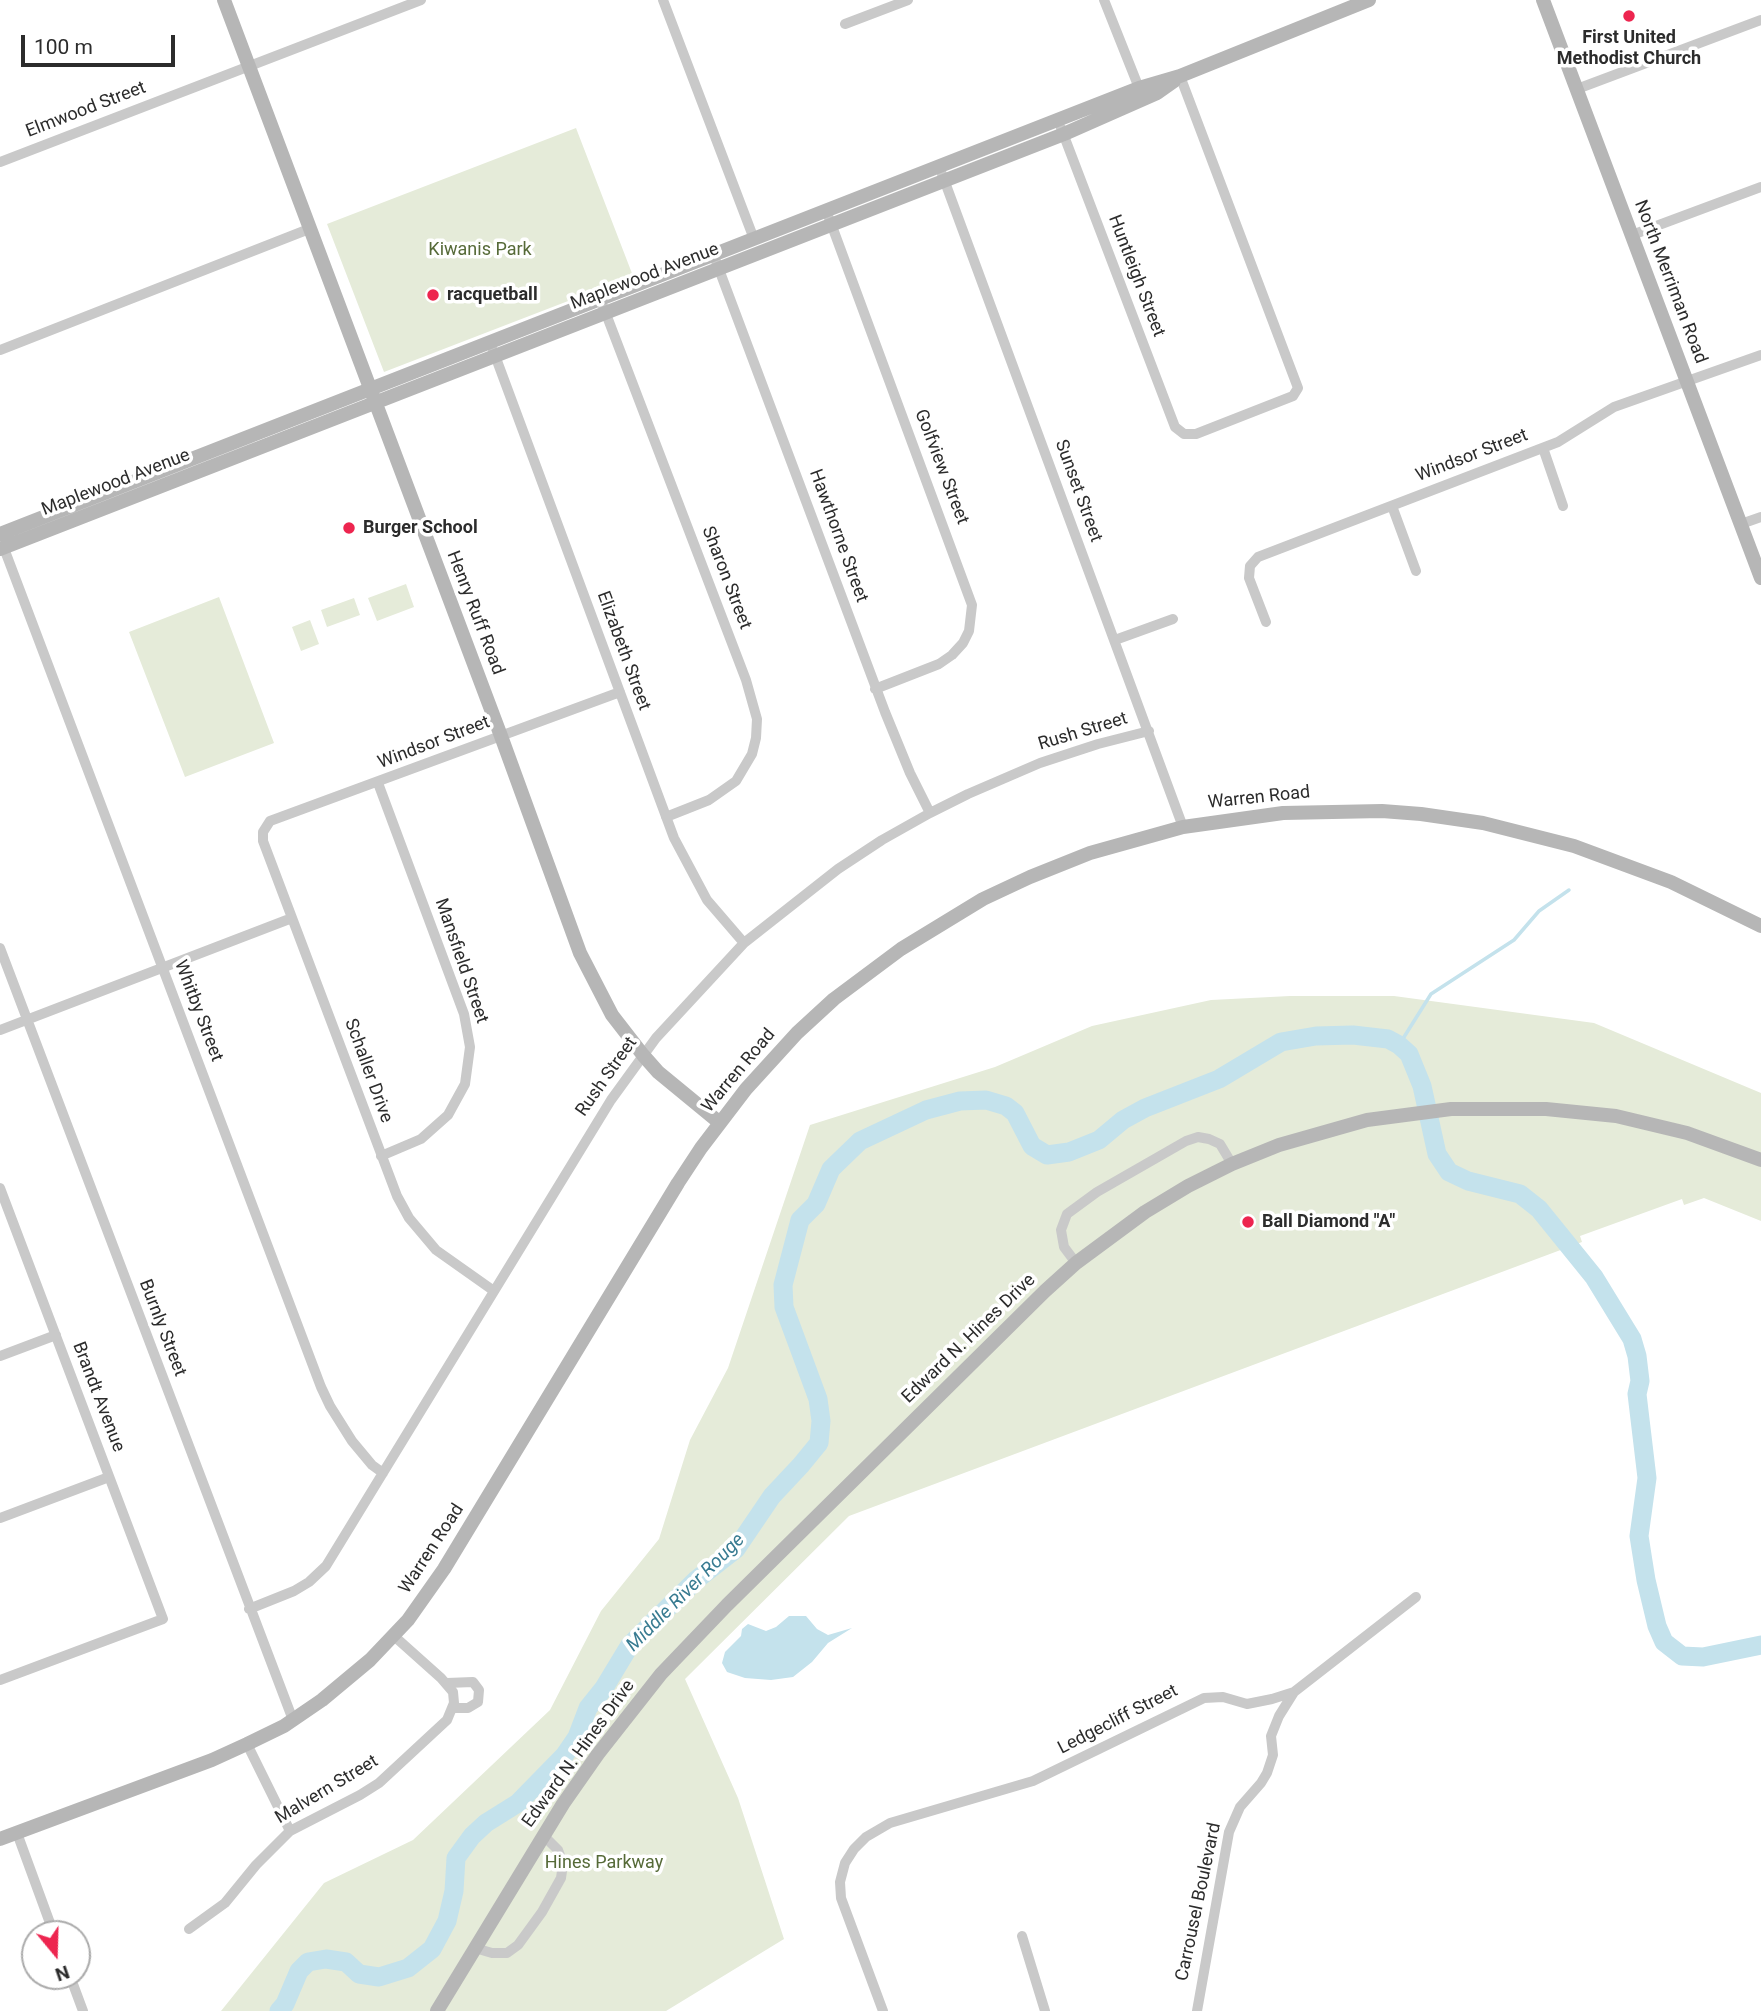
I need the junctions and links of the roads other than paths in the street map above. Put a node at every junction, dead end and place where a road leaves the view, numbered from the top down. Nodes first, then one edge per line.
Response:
1 (224, 0) edge
2 (421, 0) edge
3 (663, 0) edge
4 (908, 0) edge
5 (1104, 0) edge
6 (1369, 0) edge
7 (1544, 0) edge
8 (1761, 20) edge
9 (845, 24) dead end
10 (249, 66) junction
11 (1180, 76) junction
12 (1139, 88) junction
13 (1577, 89) junction
14 (1061, 127) junction
15 (0, 162) edge
16 (942, 174) junction
17 (1761, 187) edge
18 (829, 218) junction
19 (309, 229) junction
20 (1632, 235) junction
21 (754, 239) junction
22 (717, 262) junction
23 (604, 306) junction
24 (0, 350) edge
25 (493, 350) junction
26 (1761, 355) edge
27 (1687, 380) junction
28 (372, 397) junction
29 (1543, 448) junction
30 (1392, 506) junction
31 (1563, 506) dead end
32 (1761, 517) edge
33 (1741, 524) junction
34 (1, 542) edge
35 (1416, 571) dead end
36 (1761, 578) edge
37 (1173, 619) dead end
38 (1266, 622) dead end
39 (1115, 640) junction
40 (876, 689) junction
41 (620, 692) junction
42 (1149, 731) junction
43 (501, 736) junction
44 (377, 783) junction
45 (930, 813) junction
46 (666, 817) junction
47 (1183, 827) junction
48 (264, 829) joint
49 (292, 918) junction
50 (1761, 926) edge
51 (744, 943) junction
52 (0, 948) edge
53 (162, 968) junction
54 (27, 1020) junction
55 (0, 1030) edge
56 (643, 1055) junction
57 (720, 1123) junction
58 (381, 1156) junction
59 (1761, 1160) edge
60 (1232, 1164) junction
61 (1, 1191) edge
62 (1076, 1263) junction
63 (494, 1291) junction
64 (55, 1335) junction
65 (0, 1356) edge
66 (383, 1473) junction
67 (109, 1477) junction
68 (0, 1518) edge
69 (1416, 1597) dead end
70 (249, 1609) junction
71 (394, 1636) junction
72 (0, 1681) edge
73 (447, 1683) junction
74 (1294, 1692) junction
75 (453, 1708) junction
76 (293, 1720) junction
77 (247, 1744) junction
78 (290, 1831) junction
79 (17, 1833) junction
80 (542, 1835) junction
81 (0, 1839) edge
82 (49, 1920) edge
83 (189, 1929) dead end
84 (1022, 1936) dead end
85 (475, 1948) junction
86 (75, 1990) edge
87 (83, 2011) edge
88 (437, 2011) edge
89 (883, 2011) edge
90 (1045, 2011) edge
91 (1196, 2011) edge

1 - 10 street, Henry Ruff Road
2 - 10 street, Elmwood Street
3 - 21 street
4 - 9 street
5 - 12 street
6 - 11 street, Maplewood Avenue
7 - 13 street, North Merriman Road
8 - 13 street
10 - 15 street, Elmwood Street
10 - 19 street, Henry Ruff Road
11 - 12 street, Maplewood Avenue
11 - 14 street, Maplewood Avenue
11 - 14 street, Huntleigh Street
12 - 14 street, Maplewood Avenue
13 - 20 street, North Merriman Road
14 - 16 street, Maplewood Avenue
16 - 18 street, Maplewood Avenue
16 - 39 street, Sunset Street
17 - 20 street
18 - 21 street, Maplewood Avenue
18 - 22 street, Maplewood Avenue
18 - 40 street, Golfview Street
19 - 24 street
19 - 28 street, Henry Ruff Road
20 - 27 street, North Merriman Road
21 - 22 street, Maplewood Avenue
22 - 23 street, Maplewood Avenue
22 - 40 street, Hawthorne Street
23 - 25 street, Maplewood Avenue
23 - 46 street, Sharon Street
25 - 28 street, Maplewood Avenue
25 - 41 street, Elizabeth Street
26 - 27 street, Windsor Street
27 - 29 street, Windsor Street
27 - 33 street, North Merriman Road
28 - 34 street, Maplewood Avenue
28 - 43 street, Henry Ruff Road
29 - 30 street, Windsor Street
29 - 31 street
30 - 35 street
30 - 38 street, Windsor Street
32 - 33 street
33 - 36 street, North Merriman Road
34 - 53 street, Whitby Street
37 - 39 street
39 - 42 street, Sunset Street
40 - 45 street, Hawthorne Street
41 - 43 street, Windsor Street
41 - 46 street, Elizabeth Street
42 - 45 street, Rush Street
42 - 47 street, Sunset Street
43 - 44 street, Windsor Street
43 - 56 street, Henry Ruff Road
44 - 48 street, Windsor Street
44 - 58 street, Mansfield Street
45 - 51 street, Rush Street
46 - 51 street, Elizabeth Street
47 - 50 street, Warren Road
47 - 57 street, Warren Road
48 - 49 street, Schaller Drive
49 - 53 street
49 - 58 street, Schaller Drive
51 - 56 street, Rush Street
52 - 54 street, Burnly Street
53 - 54 street
53 - 66 street, Whitby Street
54 - 55 street
54 - 70 street, Burnly Street
56 - 57 street, Henry Ruff Road
56 - 63 street, Rush Street
57 - 71 street, Warren Road
58 - 63 street, Schaller Drive
59 - 60 street, Edward N. Hines Drive
60 - 62 street, Edward N. Hines Drive
60 - 62 street
61 - 64 street, Brandt Avenue
62 - 80 street, Edward N. Hines Drive
63 - 66 street, Rush Street
64 - 65 street
64 - 67 street, Brandt Avenue
66 - 70 street, Rush Street
67 - 68 street
67 - 72 street, Brandt Avenue
69 - 74 street, Ledgecliff Street
70 - 76 street, Burnly Street
71 - 73 street, Malvern Street
71 - 76 street, Warren Road
73 - 75 street
73 - 75 street, Malvern Street
74 - 89 street, Ledgecliff Street
74 - 91 street, Carrousel Boulevard
75 - 78 street, Malvern Street
76 - 77 street, Warren Road
77 - 78 street
77 - 79 street, Warren Road
78 - 83 street, Malvern Street
79 - 81 street, Warren Road
79 - 82 street
80 - 85 street, Edward N. Hines Drive
80 - 85 street
84 - 90 street
85 - 88 street, Edward N. Hines Drive
86 - 87 street

